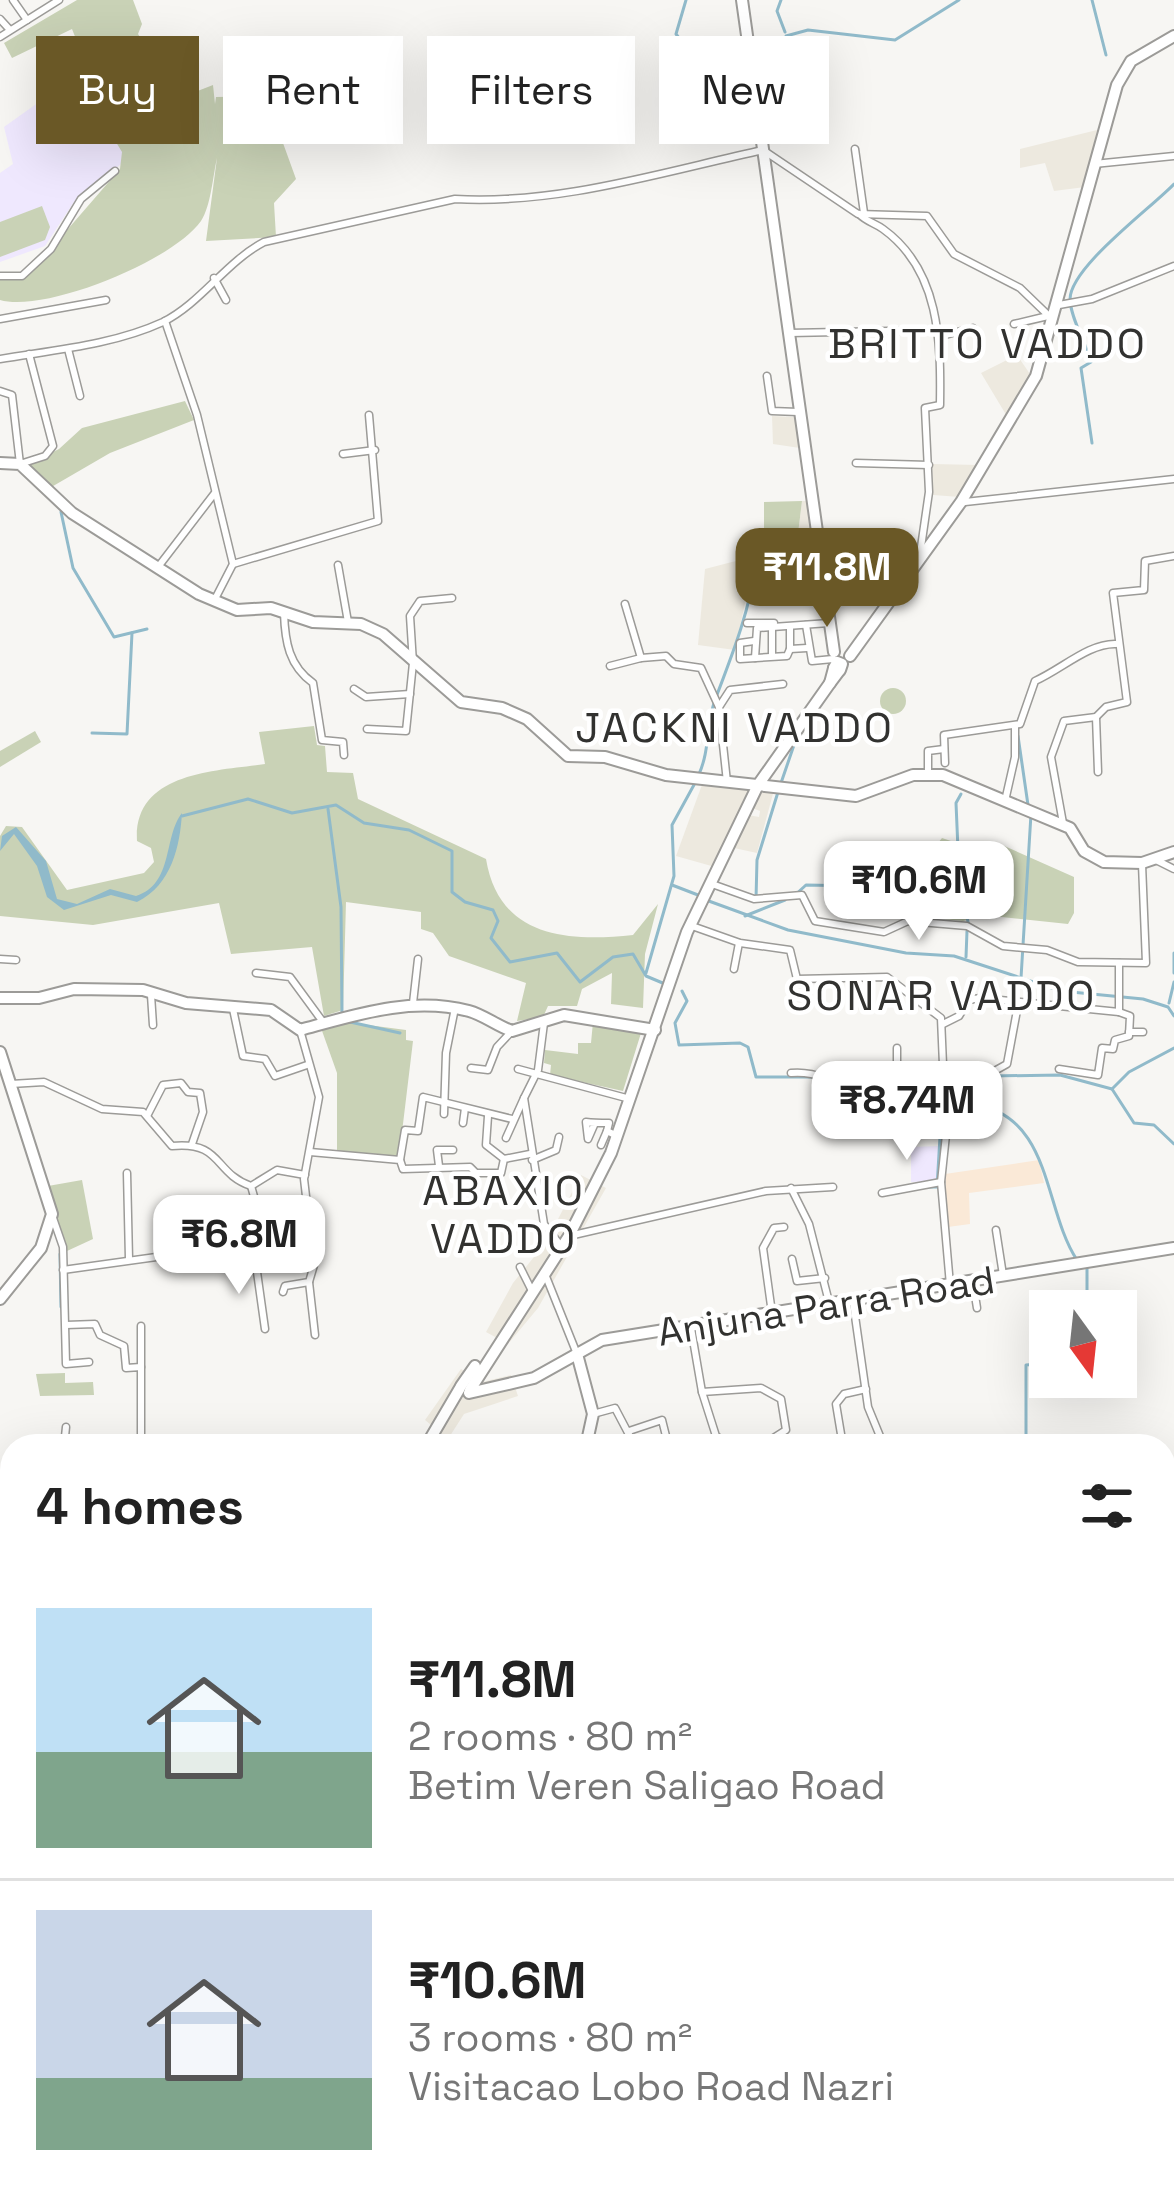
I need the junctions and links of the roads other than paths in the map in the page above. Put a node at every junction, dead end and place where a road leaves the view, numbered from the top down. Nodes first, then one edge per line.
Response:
1 (13, 0) edge
2 (59, 0) edge
3 (742, 0) edge
4 (0, 19) edge
5 (27, 20) junction
6 (10, 30) junction
7 (1174, 36) edge
8 (0, 37) edge
9 (855, 149) dead end
10 (763, 150) junction
11 (1174, 156) edge
12 (1094, 164) junction
13 (115, 171) dead end
14 (861, 214) junction
15 (1174, 266) edge
16 (0, 276) edge
17 (214, 278) junction
18 (106, 300) dead end
19 (226, 300) dead end
20 (1051, 313) junction
21 (0, 319) edge
22 (165, 321) junction
23 (1014, 324) dead end
24 (973, 328) dead end
25 (788, 333) junction
26 (940, 333) junction
27 (68, 349) junction
28 (29, 354) junction
29 (0, 359) edge
30 (767, 376) dead end
31 (0, 391) edge
32 (80, 396) dead end
33 (800, 412) junction
34 (369, 416) dead end
35 (375, 450) junction
36 (343, 454) dead end
37 (2, 459) edge
38 (856, 463) dead end
39 (20, 464) junction
40 (929, 465) junction
41 (1174, 479) edge
42 (215, 494) junction
43 (961, 502) junction
44 (1174, 556) edge
45 (758, 557) dead end
46 (920, 557) junction
47 (820, 560) junction
48 (233, 564) junction
49 (338, 565) dead end
50 (158, 568) junction
51 (452, 598) dead end
52 (215, 599) junction
53 (625, 604) dead end
54 (284, 610) junction
55 (348, 622) junction
56 (829, 622) junction
57 (747, 623) dead end
58 (806, 625) junction
59 (790, 626) junction
60 (772, 627) junction
61 (754, 641) junction
62 (1116, 644) junction
63 (807, 648) junction
64 (790, 649) junction
65 (640, 658) junction
66 (755, 658) junction
67 (775, 659) junction
68 (838, 662) junction
69 (413, 663) junction
70 (610, 666) dead end
71 (784, 684) dead end
72 (354, 689) dead end
73 (410, 694) junction
74 (719, 706) junction
75 (1096, 717) junction
76 (1015, 725) junction
77 (367, 729) dead end
78 (944, 749) junction
79 (344, 755) dead end
80 (945, 763) dead end
81 (1098, 772) dead end
82 (928, 773) junction
83 (727, 782) junction
84 (758, 785) junction
85 (1005, 805) junction
86 (1064, 827) junction
87 (1174, 852) edge
88 (1156, 860) junction
89 (1142, 863) junction
90 (1174, 869) edge
91 (707, 894) junction
92 (692, 926) junction
93 (739, 943) junction
94 (0, 959) edge
95 (418, 959) dead end
96 (16, 960) dead end
97 (1119, 963) junction
98 (734, 969) dead end
99 (256, 973) dead end
100 (151, 991) junction
101 (0, 998) edge
102 (1018, 1005) junction
103 (412, 1008) junction
104 (455, 1008) junction
105 (233, 1009) junction
106 (1119, 1012) junction
107 (544, 1019) junction
108 (324, 1021) junction
109 (943, 1024) junction
110 (153, 1025) dead end
111 (301, 1030) junction
112 (656, 1030) junction
113 (512, 1031) junction
114 (1130, 1032) junction
115 (1143, 1032) dead end
116 (897, 1048) dead end
117 (0, 1052) edge
118 (307, 1066) junction
119 (471, 1068) dead end
120 (518, 1069) dead end
121 (1059, 1069) dead end
122 (538, 1070) junction
123 (791, 1073) dead end
124 (897, 1079) junction
125 (10, 1084) junction
126 (524, 1098) junction
127 (944, 1098) junction
128 (630, 1099) junction
129 (447, 1100) junction
130 (465, 1108) junction
131 (445, 1114) dead end
132 (147, 1116) junction
133 (488, 1116) junction
134 (512, 1119) junction
135 (945, 1120) junction
136 (463, 1123) dead end
137 (595, 1123) dead end
138 (611, 1127) junction
139 (560, 1137) dead end
140 (506, 1138) dead end
141 (192, 1144) junction
142 (601, 1145) dead end
143 (453, 1150) dead end
144 (310, 1152) junction
145 (531, 1157) junction
146 (504, 1159) junction
147 (400, 1160) junction
148 (439, 1166) junction
149 (127, 1173) dead end
150 (305, 1175) junction
151 (941, 1182) junction
152 (251, 1186) junction
153 (833, 1186) dead end
154 (790, 1188) junction
155 (882, 1193) dead end
156 (52, 1214) junction
157 (784, 1226) dead end
158 (996, 1230) dead end
159 (565, 1241) junction
160 (260, 1247) junction
161 (311, 1248) junction
162 (1174, 1248) edge
163 (129, 1259) junction
164 (792, 1259) dead end
165 (520, 1267) dead end
166 (63, 1270) junction
167 (544, 1271) junction
168 (825, 1278) junction
169 (1005, 1279) junction
170 (309, 1282) junction
171 (973, 1283) junction
172 (950, 1287) junction
173 (531, 1289) junction
174 (284, 1292) dead end
175 (0, 1299) edge
176 (853, 1302) junction
177 (830, 1306) junction
178 (977, 1308) dead end
179 (772, 1313) junction
180 (66, 1325) junction
181 (141, 1326) dead end
182 (691, 1328) junction
183 (265, 1329) dead end
184 (315, 1335) dead end
185 (578, 1354) junction
186 (88, 1362) dead end
187 (141, 1367) junction
188 (866, 1388) junction
189 (467, 1389) junction
190 (702, 1392) junction
191 (593, 1414) junction
192 (66, 1427) dead end
193 (629, 1431) junction
194 (65, 1434) edge
195 (141, 1434) edge
196 (436, 1434) edge
197 (589, 1434) edge
198 (630, 1434) edge
199 (666, 1434) edge
200 (715, 1434) edge
201 (780, 1434) edge
202 (840, 1434) edge
203 (880, 1434) edge

1 - 5 street
2 - 5 street
3 - 10 street
4 - 6 street
5 - 6 street
6 - 8 street
7 - 12 street
9 - 14 street
10 - 14 street
10 - 17 street
10 - 25 street
11 - 12 street
12 - 20 street
13 - 16 street
14 - 20 street
14 - 26 street
15 - 20 street
17 - 19 street
17 - 22 street
18 - 21 street
20 - 23 street
20 - 43 street
22 - 27 street
22 - 42 street
24 - 26 street
25 - 26 street
25 - 33 street
26 - 40 street
27 - 28 street
27 - 32 street
28 - 29 street
28 - 39 street
30 - 33 street
31 - 39 street
33 - 47 street
34 - 35 street
35 - 36 street
35 - 48 street
37 - 39 street
38 - 40 street
39 - 50 street
40 - 46 street
41 - 43 street
42 - 48 street
42 - 50 street
43 - 46 street
44 - 62 street
45 - 47 street
46 - 68 street
47 - 56 street
48 - 52 street
49 - 55 street
50 - 52 street
51 - 69 street
52 - 54 street
53 - 65 street
54 - 55 street
54 - 79 street
55 - 69 street
56 - 57 street
56 - 58 street
56 - 68 street
58 - 59 street
58 - 63 street
59 - 60 street
59 - 64 street
60 - 61 street
60 - 67 street
61 - 66 street
61 - 66 street
62 - 75 street
62 - 76 street
63 - 64 street
63 - 68 street
64 - 67 street
65 - 70 street
65 - 74 street
66 - 67 street
68 - 84 street
69 - 73 street
69 - 83 street
71 - 74 street
72 - 73 street
73 - 77 street
74 - 83 street
75 - 81 street
75 - 86 street
76 - 78 street
76 - 85 street
78 - 80 street
78 - 82 street
82 - 84 street
82 - 85 street
83 - 84 street
84 - 91 street
85 - 86 street
86 - 89 street
87 - 88 street
88 - 89 street
88 - 90 street
89 - 97 street
91 - 92 street
91 - 97 street
92 - 93 street
92 - 112 street
93 - 98 street
93 - 109 street
94 - 96 street
95 - 103 street
97 - 106 street
99 - 108 street
100 - 101 street
100 - 105 street
100 - 110 street
102 - 106 street
102 - 109 street
102 - 135 street
103 - 104 street
103 - 108 street
104 - 113 street
104 - 129 street
105 - 111 street
105 - 118 street
106 - 114 street
107 - 112 street
107 - 113 street
107 - 122 street
108 - 111 street
109 - 127 street
111 - 118 street
112 - 128 street
113 - 119 street
114 - 115 street
114 - 121 street
116 - 124 street
117 - 125 street
118 - 144 street
120 - 122 street
122 - 126 street
122 - 128 street
123 - 124 street
124 - 127 street
125 - 132 street
125 - 156 street
126 - 134 street
126 - 145 street
127 - 135 street
128 - 138 street
129 - 130 street
129 - 131 street
129 - 147 street
130 - 133 street
130 - 136 street
132 - 141 street
132 - 141 street
133 - 134 street
133 - 146 street
134 - 140 street
135 - 151 street
137 - 138 street
138 - 142 street
138 - 159 street
139 - 145 street
141 - 152 street
143 - 148 street
144 - 147 street
144 - 150 street
145 - 146 street
145 - 159 street
146 - 148 street
147 - 148 street
149 - 163 street
150 - 152 street
150 - 161 street
151 - 155 street
151 - 172 street
152 - 160 street
153 - 154 street
154 - 159 street
154 - 168 street
156 - 166 street
156 - 175 street
157 - 179 street
158 - 169 street
159 - 167 street
160 - 161 street
160 - 163 street
160 - 183 street
161 - 170 street
162 - 169 street, Anjuna Parra Road
163 - 166 street
164 - 168 street
165 - 173 street
166 - 180 street
167 - 173 street
167 - 185 street
167 - 189 street
168 - 177 street
169 - 171 street, Anjuna Parra Road
170 - 174 street
170 - 184 street
171 - 172 street, Anjuna Parra Road
171 - 178 street
172 - 176 street, Anjuna Parra Road
173 - 189 street
176 - 177 street, Anjuna Parra Road
176 - 188 street
177 - 179 street, Anjuna Parra Road
179 - 182 street, Anjuna Parra Road
180 - 186 street
180 - 187 street
181 - 187 street
182 - 185 street, Anjuna Parra Road
182 - 190 street
185 - 189 street, Anjuna Parra Road
185 - 191 street
187 - 195 street
188 - 202 street
188 - 203 street
189 - 196 street
190 - 200 street
190 - 201 street
191 - 193 street
191 - 197 street
192 - 194 street
193 - 198 street
193 - 199 street

